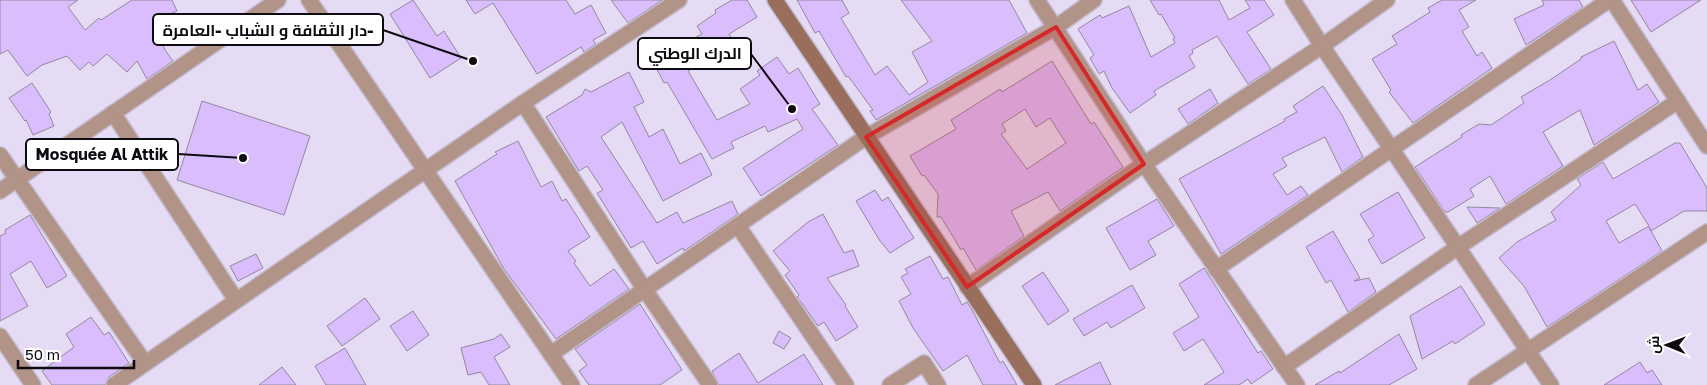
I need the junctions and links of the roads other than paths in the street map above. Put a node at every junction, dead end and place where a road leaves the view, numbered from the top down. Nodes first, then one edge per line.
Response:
1 (278, 0) edge
2 (309, 0) edge
3 (679, 0) edge
4 (775, 0) edge
5 (1037, 0) edge
6 (1094, 0) edge
7 (1293, 0) edge
8 (1387, 0) edge
9 (1610, 0) edge
10 (1056, 27) junction
11 (1322, 46) junction
12 (1678, 101) junction
13 (523, 102) junction
14 (113, 113) junction
15 (866, 137) junction
16 (1707, 146) edge
17 (1392, 149) junction
18 (0, 154) edge
19 (1144, 164) junction
20 (425, 170) junction
21 (18, 179) junction
22 (0, 191) edge
23 (738, 226) junction
24 (1707, 232) edge
25 (1458, 247) junction
26 (1216, 269) junction
27 (967, 287) junction
28 (645, 290) junction
29 (236, 300) junction
30 (0, 336) edge
31 (1528, 350) junction
32 (551, 354) junction
33 (145, 363) junction
34 (1284, 367) junction
35 (33, 385) edge
36 (114, 385) edge
37 (572, 385) edge
38 (710, 385) edge
39 (846, 385) edge
40 (890, 385) edge
41 (938, 385) edge
42 (1034, 385) edge
43 (1297, 385) edge
44 (1476, 385) edge
45 (1551, 385) edge

1 - 14 street
2 - 20 street
3 - 13 street
4 - 15 main road
5 - 10 street
6 - 10 street
7 - 11 street
8 - 11 street
9 - 12 street
9 - 17 street
10 - 15 street
10 - 19 street
11 - 17 street
11 - 19 street
12 - 16 street
12 - 25 street
13 - 20 street
13 - 28 street
14 - 21 street
14 - 29 street
15 - 23 street
15 - 27 main road
17 - 25 street
17 - 26 street
18 - 21 street
19 - 26 street
19 - 27 street
20 - 29 street
20 - 32 street
21 - 22 street
21 - 33 street
23 - 28 street
23 - 39 street
24 - 31 street
25 - 31 street
25 - 34 street
26 - 34 street
27 - 42 main road
28 - 32 street
28 - 38 street
29 - 33 street
30 - 35 street
31 - 44 street
31 - 45 street
32 - 37 street
33 - 36 street
34 - 43 street
40 - 41 street

